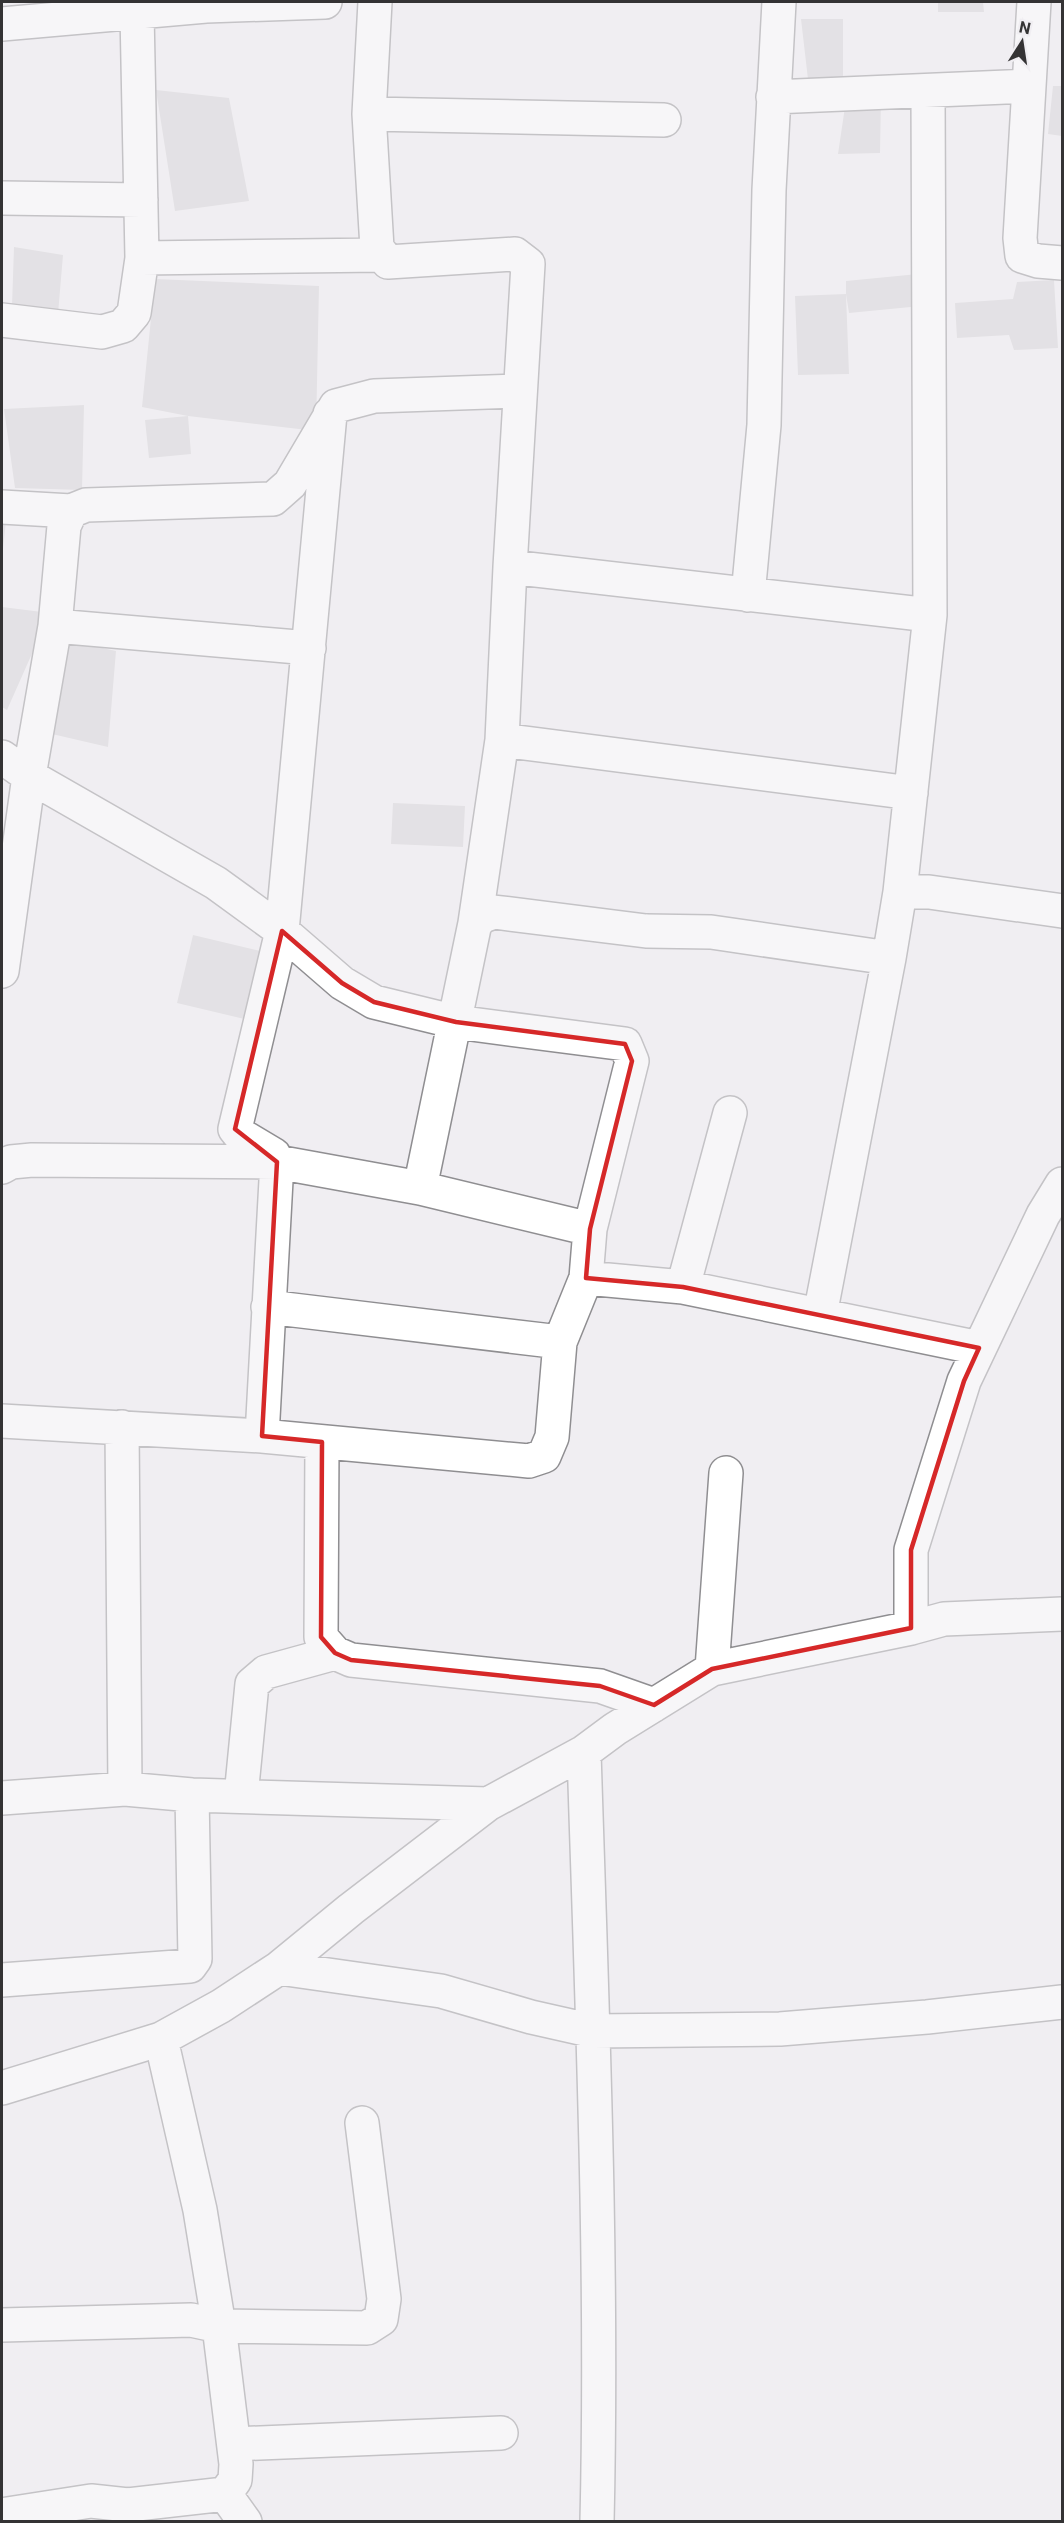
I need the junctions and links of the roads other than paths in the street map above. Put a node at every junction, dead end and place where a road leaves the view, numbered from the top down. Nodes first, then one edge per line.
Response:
1 (325, 2) edge
2 (375, 2) edge
3 (779, 2) edge
4 (1034, 2) edge
5 (206, 4) edge
6 (137, 13) junction
7 (2, 24) edge
8 (1029, 86) junction
9 (928, 92) junction
10 (773, 98) junction
11 (369, 114) junction
12 (664, 120) dead end
13 (2, 198) edge
14 (141, 200) junction
15 (381, 255) junction
16 (142, 258) junction
17 (1062, 263) edge
18 (2, 320) edge
19 (520, 392) junction
20 (330, 414) junction
21 (2, 507) edge
22 (71, 511) junction
23 (510, 567) junction
24 (748, 595) junction
25 (930, 615) junction
26 (56, 626) junction
27 (309, 648) junction
28 (502, 740) junction
29 (2, 757) edge
30 (29, 776) junction
31 (911, 793) junction
32 (900, 892) junction
33 (1062, 911) edge
34 (475, 923) junction
35 (282, 931) junction
36 (888, 958) junction
37 (2, 971) edge
38 (456, 1022) junction
39 (730, 1113) dead end
40 (277, 1162) junction
41 (2, 1167) edge
42 (1062, 1184) edge
43 (420, 1188) junction
44 (590, 1229) junction
45 (586, 1278) junction
46 (683, 1287) junction
47 (268, 1307) junction
48 (820, 1315) junction
49 (560, 1342) junction
50 (979, 1348) junction
51 (2, 1421) edge
52 (122, 1426) junction
53 (262, 1436) junction
54 (322, 1442) junction
55 (726, 1473) dead end
56 (1062, 1614) edge
57 (911, 1628) junction
58 (334, 1653) junction
59 (712, 1669) junction
60 (654, 1705) junction
61 (584, 1752) junction
62 (125, 1789) junction
63 (192, 1795) junction
64 (241, 1796) junction
65 (2, 1798) edge
66 (488, 1804) junction
67 (279, 1968) junction
68 (2, 1980) edge
69 (1062, 2002) edge
70 (593, 2031) junction
71 (161, 2039) junction
72 (2, 2088) edge
73 (362, 2123) dead end
74 (2, 2325) edge
75 (219, 2326) junction
76 (501, 2433) dead end
77 (234, 2444) junction
78 (225, 2494) junction
79 (127, 2513) edge
80 (2, 2516) edge
81 (245, 2522) edge
82 (597, 2522) edge

1 - 5 street
2 - 11 street
3 - 10 street
4 - 8 street
5 - 6 street
6 - 7 street
6 - 14 street
8 - 9 street
8 - 17 street
9 - 10 street
9 - 25 street
10 - 24 street
11 - 12 street
11 - 15 street
13 - 14 street
14 - 16 street
15 - 16 street
15 - 19 street
16 - 18 street
19 - 20 street
19 - 23 street
20 - 22 street
20 - 27 street
21 - 22 street
22 - 26 street
23 - 24 street
23 - 28 street
24 - 25 street
25 - 31 street
26 - 27 street
26 - 30 street
27 - 35 street
28 - 31 street
28 - 34 street
29 - 30 street
30 - 35 street
30 - 37 street
31 - 32 street
32 - 33 street
32 - 36 street
34 - 36 street
34 - 38 street
35 - 38 street
35 - 40 street
36 - 48 street
38 - 43 street
38 - 44 street
39 - 46 street
40 - 41 street
40 - 43 street
40 - 47 street
42 - 50 street
43 - 44 street
44 - 45 street
45 - 46 street
45 - 49 street
46 - 48 street
47 - 49 street
47 - 53 street
48 - 50 street
49 - 54 street
50 - 57 street
51 - 52 street
52 - 53 street
52 - 62 street
53 - 54 street
54 - 58 street
55 - 59 street
56 - 57 street
57 - 59 street
58 - 60 street
58 - 64 street
59 - 60 street
60 - 61 street
61 - 66 street
61 - 70 street
62 - 63 street
62 - 65 street
63 - 64 street
63 - 68 street
64 - 66 street
66 - 67 street
67 - 70 street
67 - 71 street
69 - 70 street
70 - 82 street
71 - 72 street
71 - 75 street
73 - 75 street
74 - 75 street
75 - 77 street
76 - 77 street
77 - 78 street
78 - 79 street
78 - 81 street
79 - 80 street

